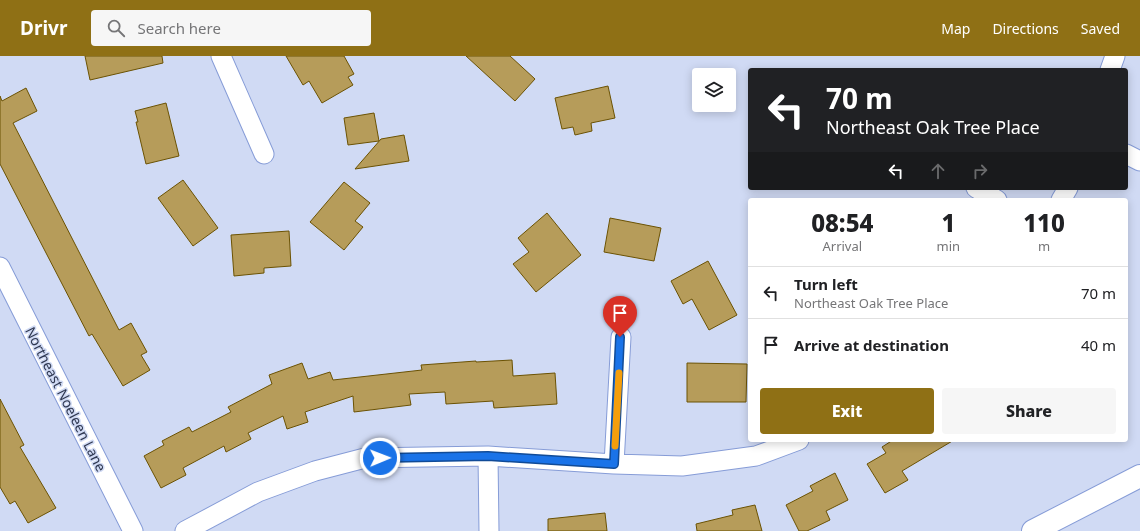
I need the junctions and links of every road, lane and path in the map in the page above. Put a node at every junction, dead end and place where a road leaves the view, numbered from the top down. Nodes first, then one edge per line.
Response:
1 (221, 56) edge
2 (1115, 56) edge
3 (1111, 68) edge
4 (264, 154) dead end
5 (1128, 155) edge
6 (1140, 161) edge
7 (980, 190) edge
8 (994, 198) edge
9 (0, 267) edge
10 (620, 337) dead end
11 (794, 442) edge
12 (488, 456) junction
13 (614, 464) junction
14 (1140, 476) edge
15 (133, 531) edge
16 (185, 531) edge
17 (488, 531) edge
18 (1033, 531) edge

1 - 4 street
2 - 3 street
5 - 6 street
7 - 8 street
9 - 15 street, Northeast Noeleen Lane
10 - 13 street
11 - 13 street
12 - 13 street
12 - 16 street
12 - 17 street
14 - 18 street

